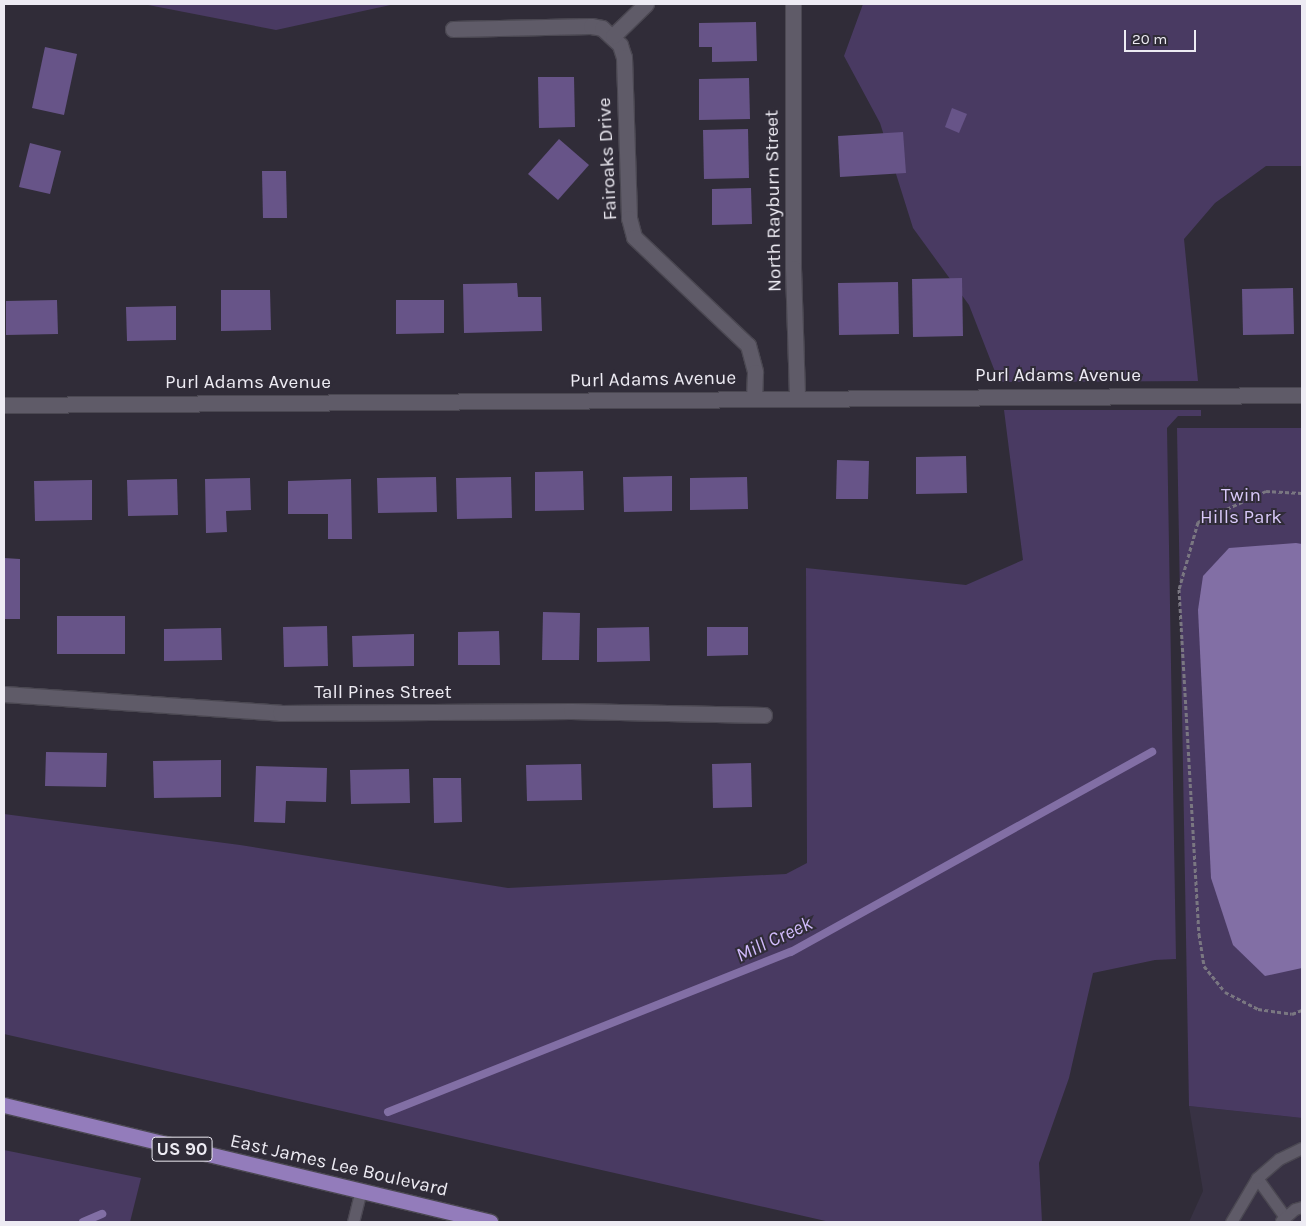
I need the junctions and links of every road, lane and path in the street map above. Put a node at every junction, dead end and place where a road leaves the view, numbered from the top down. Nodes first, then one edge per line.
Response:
1 (646, 4) edge
2 (793, 4) edge
3 (453, 29) dead end
4 (613, 36) junction
5 (755, 391) junction
6 (1302, 395) edge
7 (797, 398) junction
8 (4, 405) edge
9 (1302, 493) edge
10 (4, 694) edge
11 (764, 715) dead end
12 (1302, 1010) edge
13 (4, 1105) edge
14 (1302, 1148) edge
15 (1257, 1178) junction
16 (361, 1191) junction
17 (1302, 1207) edge
18 (1282, 1220) edge
19 (353, 1222) edge
20 (490, 1222) edge
21 (1231, 1222) edge

1 - 4 street
2 - 7 street, North Rayburn Street
3 - 4 street
4 - 5 street, Fairoaks Drive
5 - 7 street, Purl Adams Avenue
5 - 8 street, Purl Adams Avenue
6 - 7 street, Purl Adams Avenue
9 - 12 path
10 - 11 street, Tall Pines Street
13 - 16 main road, East James Lee Boulevard / US 90
14 - 15 lane
15 - 18 lane
15 - 21 lane
16 - 19 lane
16 - 20 main road, East James Lee Boulevard / US 90
17 - 18 lane

